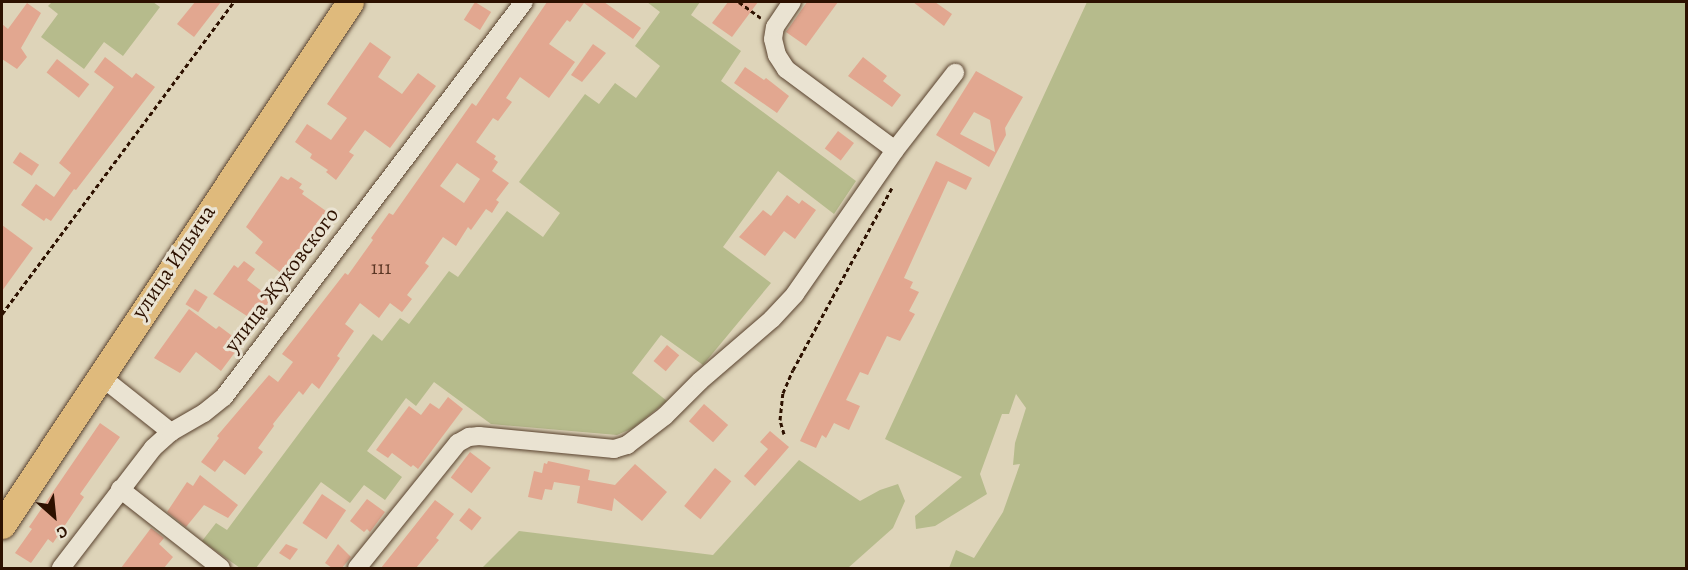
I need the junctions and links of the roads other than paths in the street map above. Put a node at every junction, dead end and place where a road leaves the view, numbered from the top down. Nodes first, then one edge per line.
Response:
1 (350, 2) edge
2 (524, 2) edge
3 (792, 2) edge
4 (955, 73) dead end
5 (895, 150) junction
6 (99, 375) junction
7 (171, 432) junction
8 (120, 489) junction
9 (2, 525) edge
10 (61, 568) edge
11 (221, 568) edge
12 (357, 568) edge

1 - 6 main road, улица Ильича
2 - 7 street, улица Жуковского
3 - 5 street
4 - 5 street
5 - 12 street
6 - 7 street
6 - 9 main road, улица Ильича
7 - 8 street, улица Жуковского
8 - 10 street, улица Жуковского
8 - 11 street

